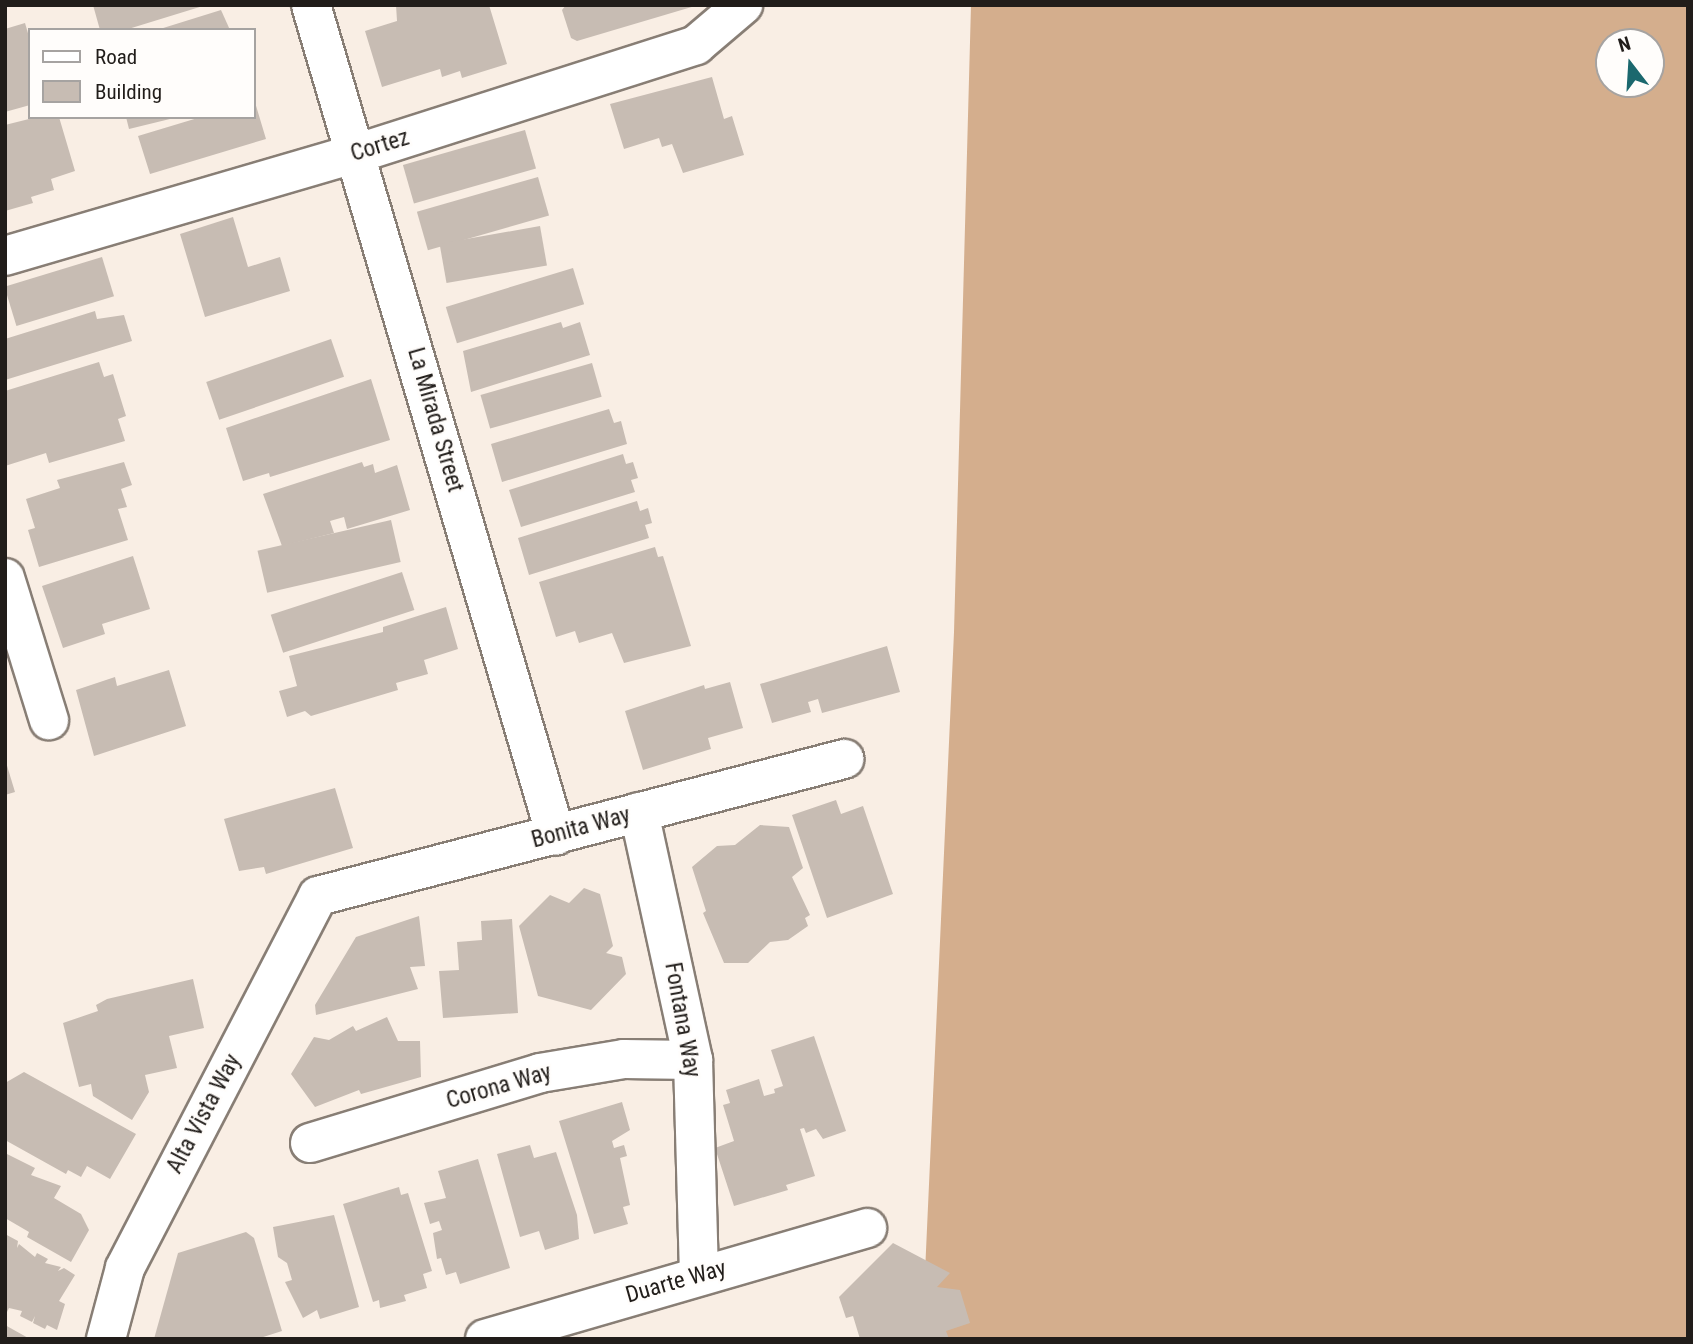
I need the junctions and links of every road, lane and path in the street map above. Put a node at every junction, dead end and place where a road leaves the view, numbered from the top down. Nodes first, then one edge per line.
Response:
1 (311, 5) edge
2 (742, 7) edge
3 (358, 153) junction
4 (5, 256) edge
5 (5, 578) edge
6 (49, 720) dead end
7 (844, 759) dead end
8 (639, 812) junction
9 (556, 836) junction
10 (318, 896) joint
11 (693, 1060) junction
12 (310, 1143) dead end
13 (867, 1228) dead end
14 (699, 1274) junction
15 (106, 1339) edge
16 (485, 1339) edge

1 - 3 street, La Mirada Street
2 - 3 street, Cortez
3 - 4 street, Cortez
3 - 9 street, La Mirada Street
5 - 6 street
7 - 8 street, Bonita Way
8 - 9 street, Bonita Way
8 - 11 street, Fontana Way
9 - 10 street, Bonita Way
10 - 15 street, Alta Vista Way
11 - 12 street, Corona Way
11 - 14 street, Fontana Way
13 - 14 street, Duarte Way
14 - 16 street, Duarte Way

